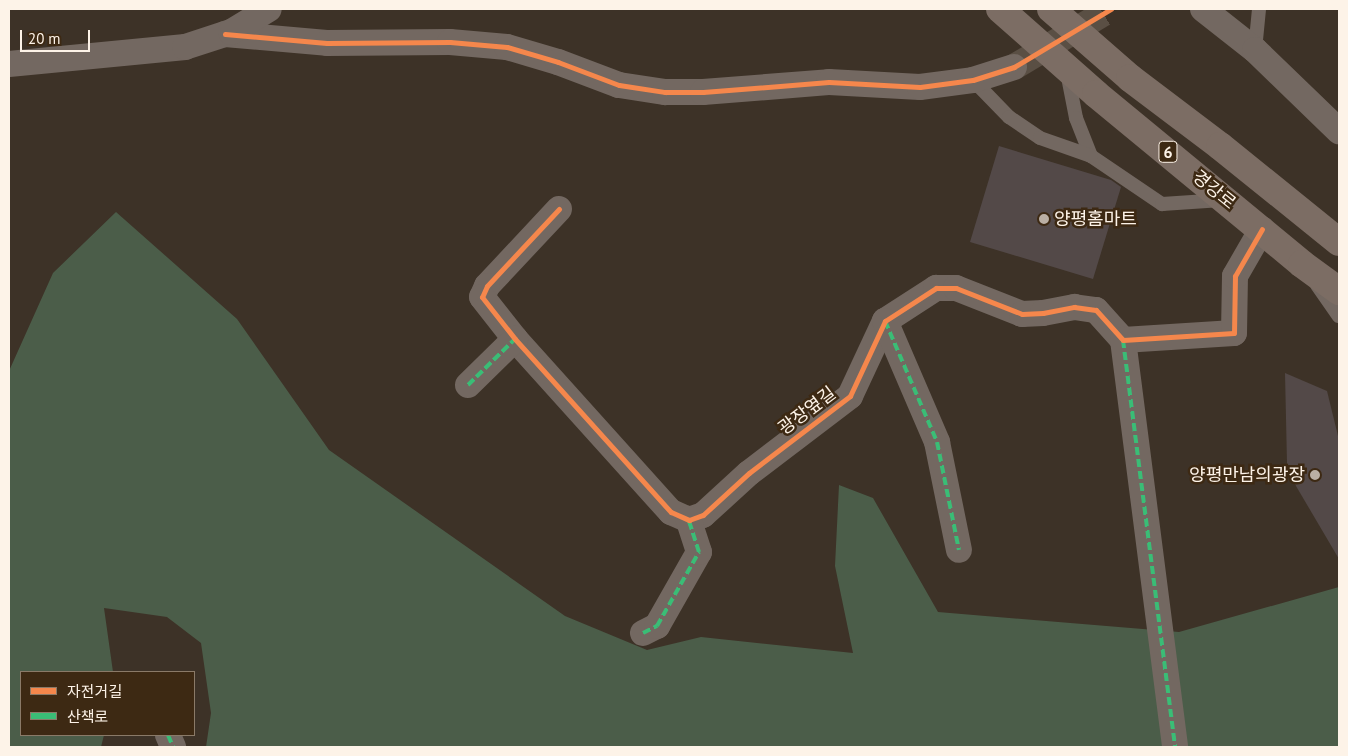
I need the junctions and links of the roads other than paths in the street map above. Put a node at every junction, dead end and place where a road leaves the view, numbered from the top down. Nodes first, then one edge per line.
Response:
1 (269, 9) edge
2 (1000, 9) edge
3 (1051, 9) edge
4 (1203, 9) edge
5 (1259, 9) edge
6 (225, 34) junction
7 (1254, 50) junction
8 (9, 64) edge
9 (1066, 66) junction
10 (1014, 67) tunnel mouth
11 (973, 80) junction
12 (1339, 131) edge
13 (1092, 156) junction
14 (1227, 200) junction
15 (559, 208) dead end
16 (1262, 229) junction
17 (1339, 242) edge
18 (1302, 264) junction
19 (1339, 290) edge
20 (1339, 316) edge
21 (884, 321) junction
22 (515, 339) junction
23 (1123, 340) junction
24 (468, 384) dead end
25 (688, 519) junction
26 (959, 550) dead end
27 (643, 633) dead end
28 (1174, 747) edge

1 - 6 street
2 - 9 highway, 경강로 / 6
3 - 17 highway, 6
4 - 7 street
5 - 7 lane
6 - 8 street
6 - 11 street
7 - 12 street
9 - 13 lane
9 - 14 highway, 경강로 / 6
10 - 11 street
11 - 13 lane
13 - 14 lane
14 - 16 highway, 경강로 / 6
15 - 22 street
16 - 18 highway, 경강로 / 6
16 - 23 street
18 - 19 highway, 경강로 / 6
18 - 20 lane
21 - 23 street
21 - 25 street, 광장옆길
21 - 26 street
22 - 24 street
22 - 25 street
23 - 28 street
25 - 27 street

